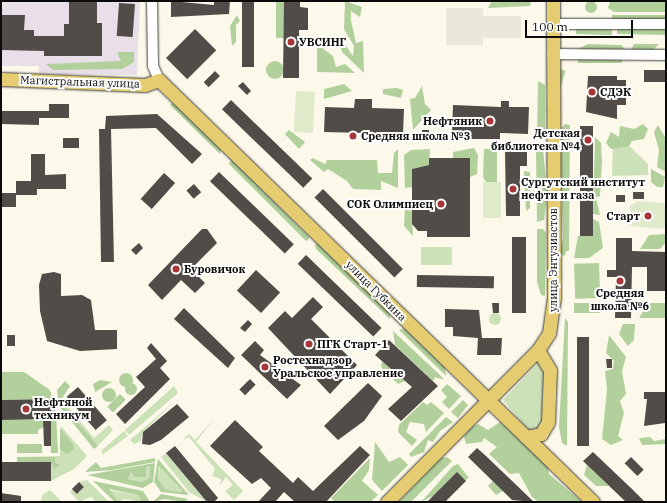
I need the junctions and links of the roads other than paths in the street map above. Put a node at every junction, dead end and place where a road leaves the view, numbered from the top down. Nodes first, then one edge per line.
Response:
1 (152, 1) edge
2 (553, 1) edge
3 (553, 24) junction
4 (666, 24) edge
5 (552, 54) junction
6 (666, 55) edge
7 (1, 79) edge
8 (159, 80) junction
9 (538, 350) junction
10 (486, 400) junction
11 (526, 437) junction
12 (387, 502) edge
13 (593, 502) edge

1 - 8 street
2 - 3 main road, улица Энтузиастов
3 - 4 street
3 - 5 main road, улица Энтузиастов
5 - 6 street
5 - 9 main road, улица Энтузиастов
7 - 8 main road, Магистральная улица
8 - 10 main road, улица Губкина
9 - 10 main road, улица Энтузиастов
9 - 11 main road
10 - 11 main road, улица Губкина
10 - 12 main road, улица Энтузиастов
11 - 13 main road, улица Губкина

